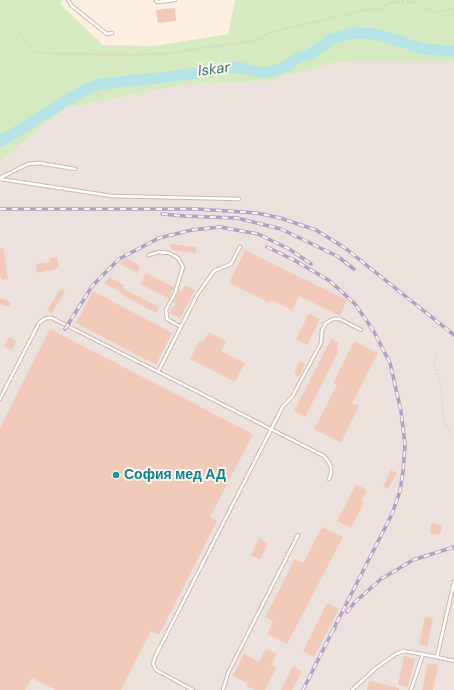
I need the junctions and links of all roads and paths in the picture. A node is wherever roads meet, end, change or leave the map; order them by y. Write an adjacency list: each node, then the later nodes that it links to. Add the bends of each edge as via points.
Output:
1 (68, 0): 6 (lane, via 107,34)
2 (156, 0): 3 (lane)
3 (174, 0)
4 (454, 9): 5 (path, via 435,12 416,3 391,3 376,10 365,10 269,33 241,43 172,53 133,55 37,53)
5 (0, 13)
6 (112, 33)
7 (75, 169): 8 (lane, via 39,162 28,164)
8 (0, 179): 9 (lane, via 112,196)
9 (239, 199)
10 (240, 247): 12 (lane, via 231,264 214,271 197,295)
11 (149, 255): 12 (lane, via 169,253 178,258 183,267 166,310 167,319)
12 (181, 327): 15 (lane)
13 (361, 330): 17 (lane, via 340,319 326,323 322,330 321,342)
14 (437, 355): 18 (path, via 434,366 441,386 443,417)
15 (158, 372): 16 (lane, via 57,320 47,318 36,327); 17 (lane)
16 (0, 399)
17 (272, 429): 19 (lane, via 324,456 331,467); 25 (lane, via 154,660 156,670)
18 (454, 437)
19 (329, 479)
20 (298, 535): 26 (lane, via 228,673)
21 (454, 582): 23 (lane)
22 (423, 654): 23 (lane); 27 (lane, via 396,654); 28 (lane)
23 (437, 657): 24 (lane)
24 (454, 661)
25 (193, 690)
26 (223, 690)
27 (352, 690)
28 (412, 690)

